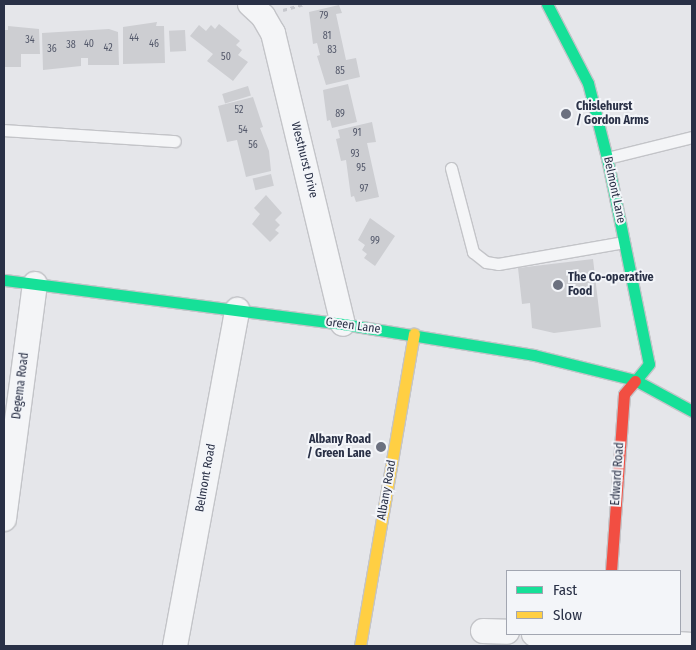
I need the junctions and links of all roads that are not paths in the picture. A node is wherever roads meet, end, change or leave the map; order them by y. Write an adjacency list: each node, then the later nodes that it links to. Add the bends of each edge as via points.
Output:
1 (250, 4): 12 (street, Westhurst Drive, via 263,16 273,34)
2 (547, 4): 6 (street, Belmont Lane, via 588,83)
3 (4, 130): 5 (lane)
4 (692, 137): 6 (lane)
5 (175, 141)
6 (607, 158): 8 (street, Belmont Lane)
7 (451, 168): 8 (lane, via 473,252 486,262 498,264)
8 (624, 242): 14 (street, Belmont Lane, via 649,364)
9 (4, 280): 10 (street, Green Lane)
10 (35, 284): 11 (street, Green Lane); 16 (street, Degema Road)
11 (237, 310): 12 (street, Green Lane); 23 (street, Belmont Road)
12 (343, 324): 13 (street, Green Lane)
13 (414, 334): 14 (street, Green Lane, via 534,355); 24 (street, Albany Road)
14 (635, 380): 15 (street, Green Lane); 17 (street, Edward Road, via 624,394)
15 (692, 411)
16 (4, 519)
17 (611, 570)
18 (483, 631): 19 (street)
19 (506, 632)
20 (570, 635): 21 (street)
21 (607, 636): 22 (street)
22 (692, 645)
23 (176, 646)
24 (360, 646)

